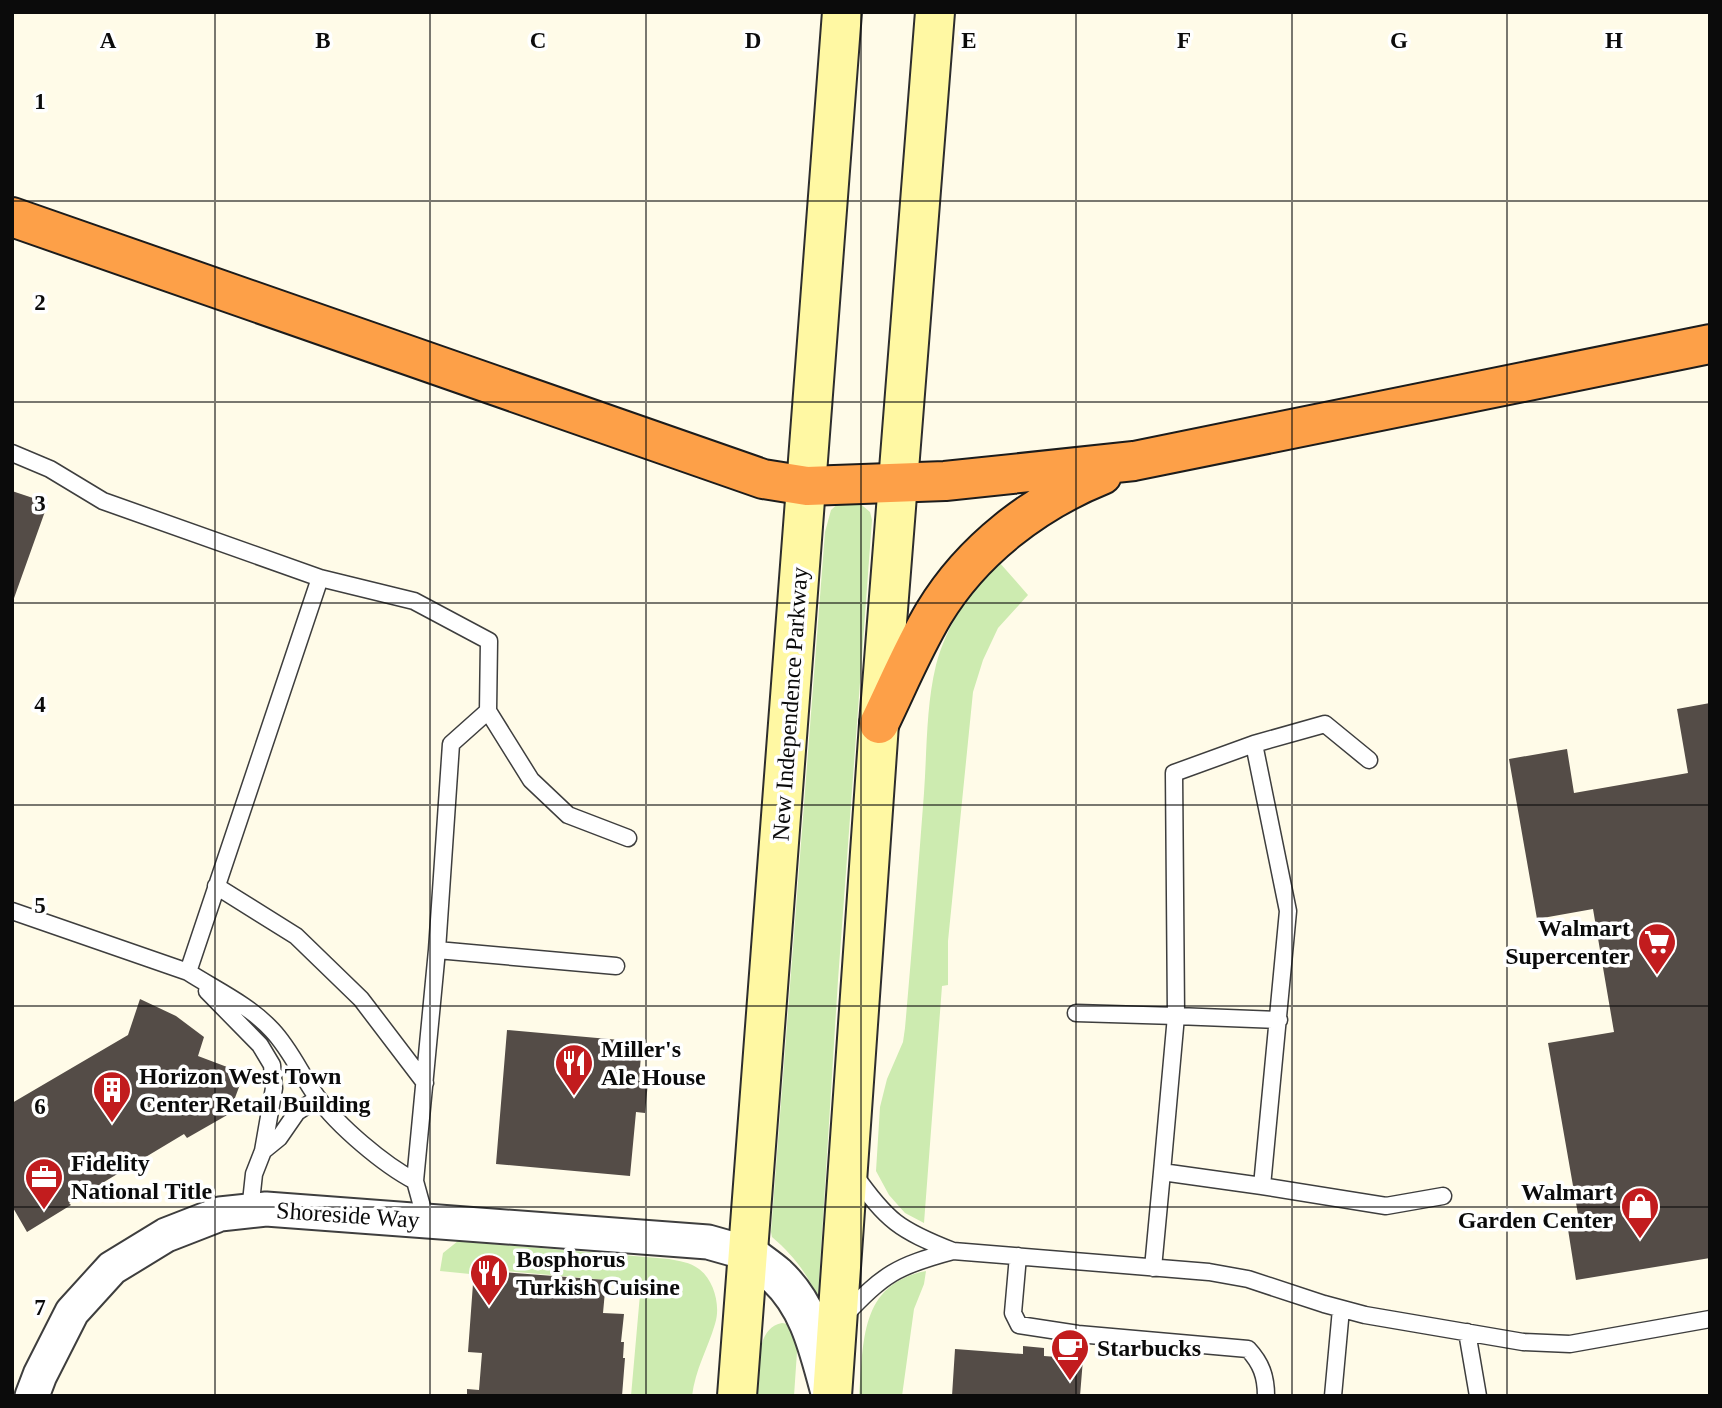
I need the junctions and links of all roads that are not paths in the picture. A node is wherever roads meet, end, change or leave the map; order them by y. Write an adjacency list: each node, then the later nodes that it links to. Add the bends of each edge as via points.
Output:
1 (842, 12): 8 (main road, New Independence Parkway)
2 (935, 12): 7 (main road)
3 (12, 217): 8 (highway, via 764,479)
4 (1710, 344): 6 (highway)
5 (12, 453): 9 (lane, via 50,469 103,501)
6 (1134, 461): 7 (highway); 11 (highway, via 1074,486 1024,516 973,562 934,612)
7 (898, 483): 8 (highway); 11 (main road)
8 (807, 486): 34 (main road, New Independence Parkway)
9 (320, 578): 10 (lane, via 414,601 489,641); 15 (lane)
10 (488, 711): 14 (lane, via 531,780 568,815); 17 (lane, via 451,744)
11 (879, 723): 26 (main road)
12 (1254, 744): 13 (lane, via 1325,724); 21 (lane, via 1174,773); 22 (lane, via 1288,911)
13 (1369, 760)
14 (628, 838)
15 (216, 886): 19 (lane); 23 (lane, via 296,936 361,999)
16 (12, 911): 19 (lane)
17 (437, 950): 18 (lane); 23 (lane)
18 (616, 967)
19 (188, 972): 24 (lane, via 255,1013 295,1059); 25 (lane, via 260,1045 272,1065 274,1088)
20 (1076, 1013): 21 (lane)
21 (1176, 1016): 22 (lane); 27 (lane)
22 (1279, 1020): 29 (lane)
23 (425, 1083): 28 (lane)
24 (318, 1098): 25 (lane, via 297,1112 279,1138); 28 (lane, via 364,1144)
25 (263, 1151): 31 (lane, via 254,1174)
26 (848, 1166): 33 (lane, via 878,1208 896,1224); 39 (main road)
27 (1162, 1172): 29 (lane); 36 (lane)
28 (415, 1181): 32 (lane)
29 (1262, 1186): 30 (lane, via 1386,1206)
30 (1443, 1196)
31 (250, 1211): 32 (street, Shoreside Way); 41 (street, Shoreside Way, via 220,1214 166,1234 112,1268 72,1311)
32 (426, 1221): 34 (street, Shoreside Way, via 708,1242)
33 (953, 1251): 35 (lane); 39 (lane, via 894,1271)
34 (747, 1253): 42 (main road, New Independence Parkway); 43 (street, via 778,1277 800,1304 814,1331)
35 (1018, 1256): 36 (lane); 44 (lane, via 1013,1313 1019,1325 1248,1349 1260,1363)
36 (1153, 1268): 37 (lane, via 1248,1279)
37 (1341, 1309): 40 (lane); 45 (lane)
38 (1710, 1319): 40 (lane, via 1570,1343 1524,1342)
39 (837, 1323): 43 (main road)
40 (1466, 1332): 46 (lane)
41 (32, 1396)
42 (737, 1396)
43 (832, 1396)
44 (1266, 1396)
45 (1333, 1396)
46 (1478, 1396)

